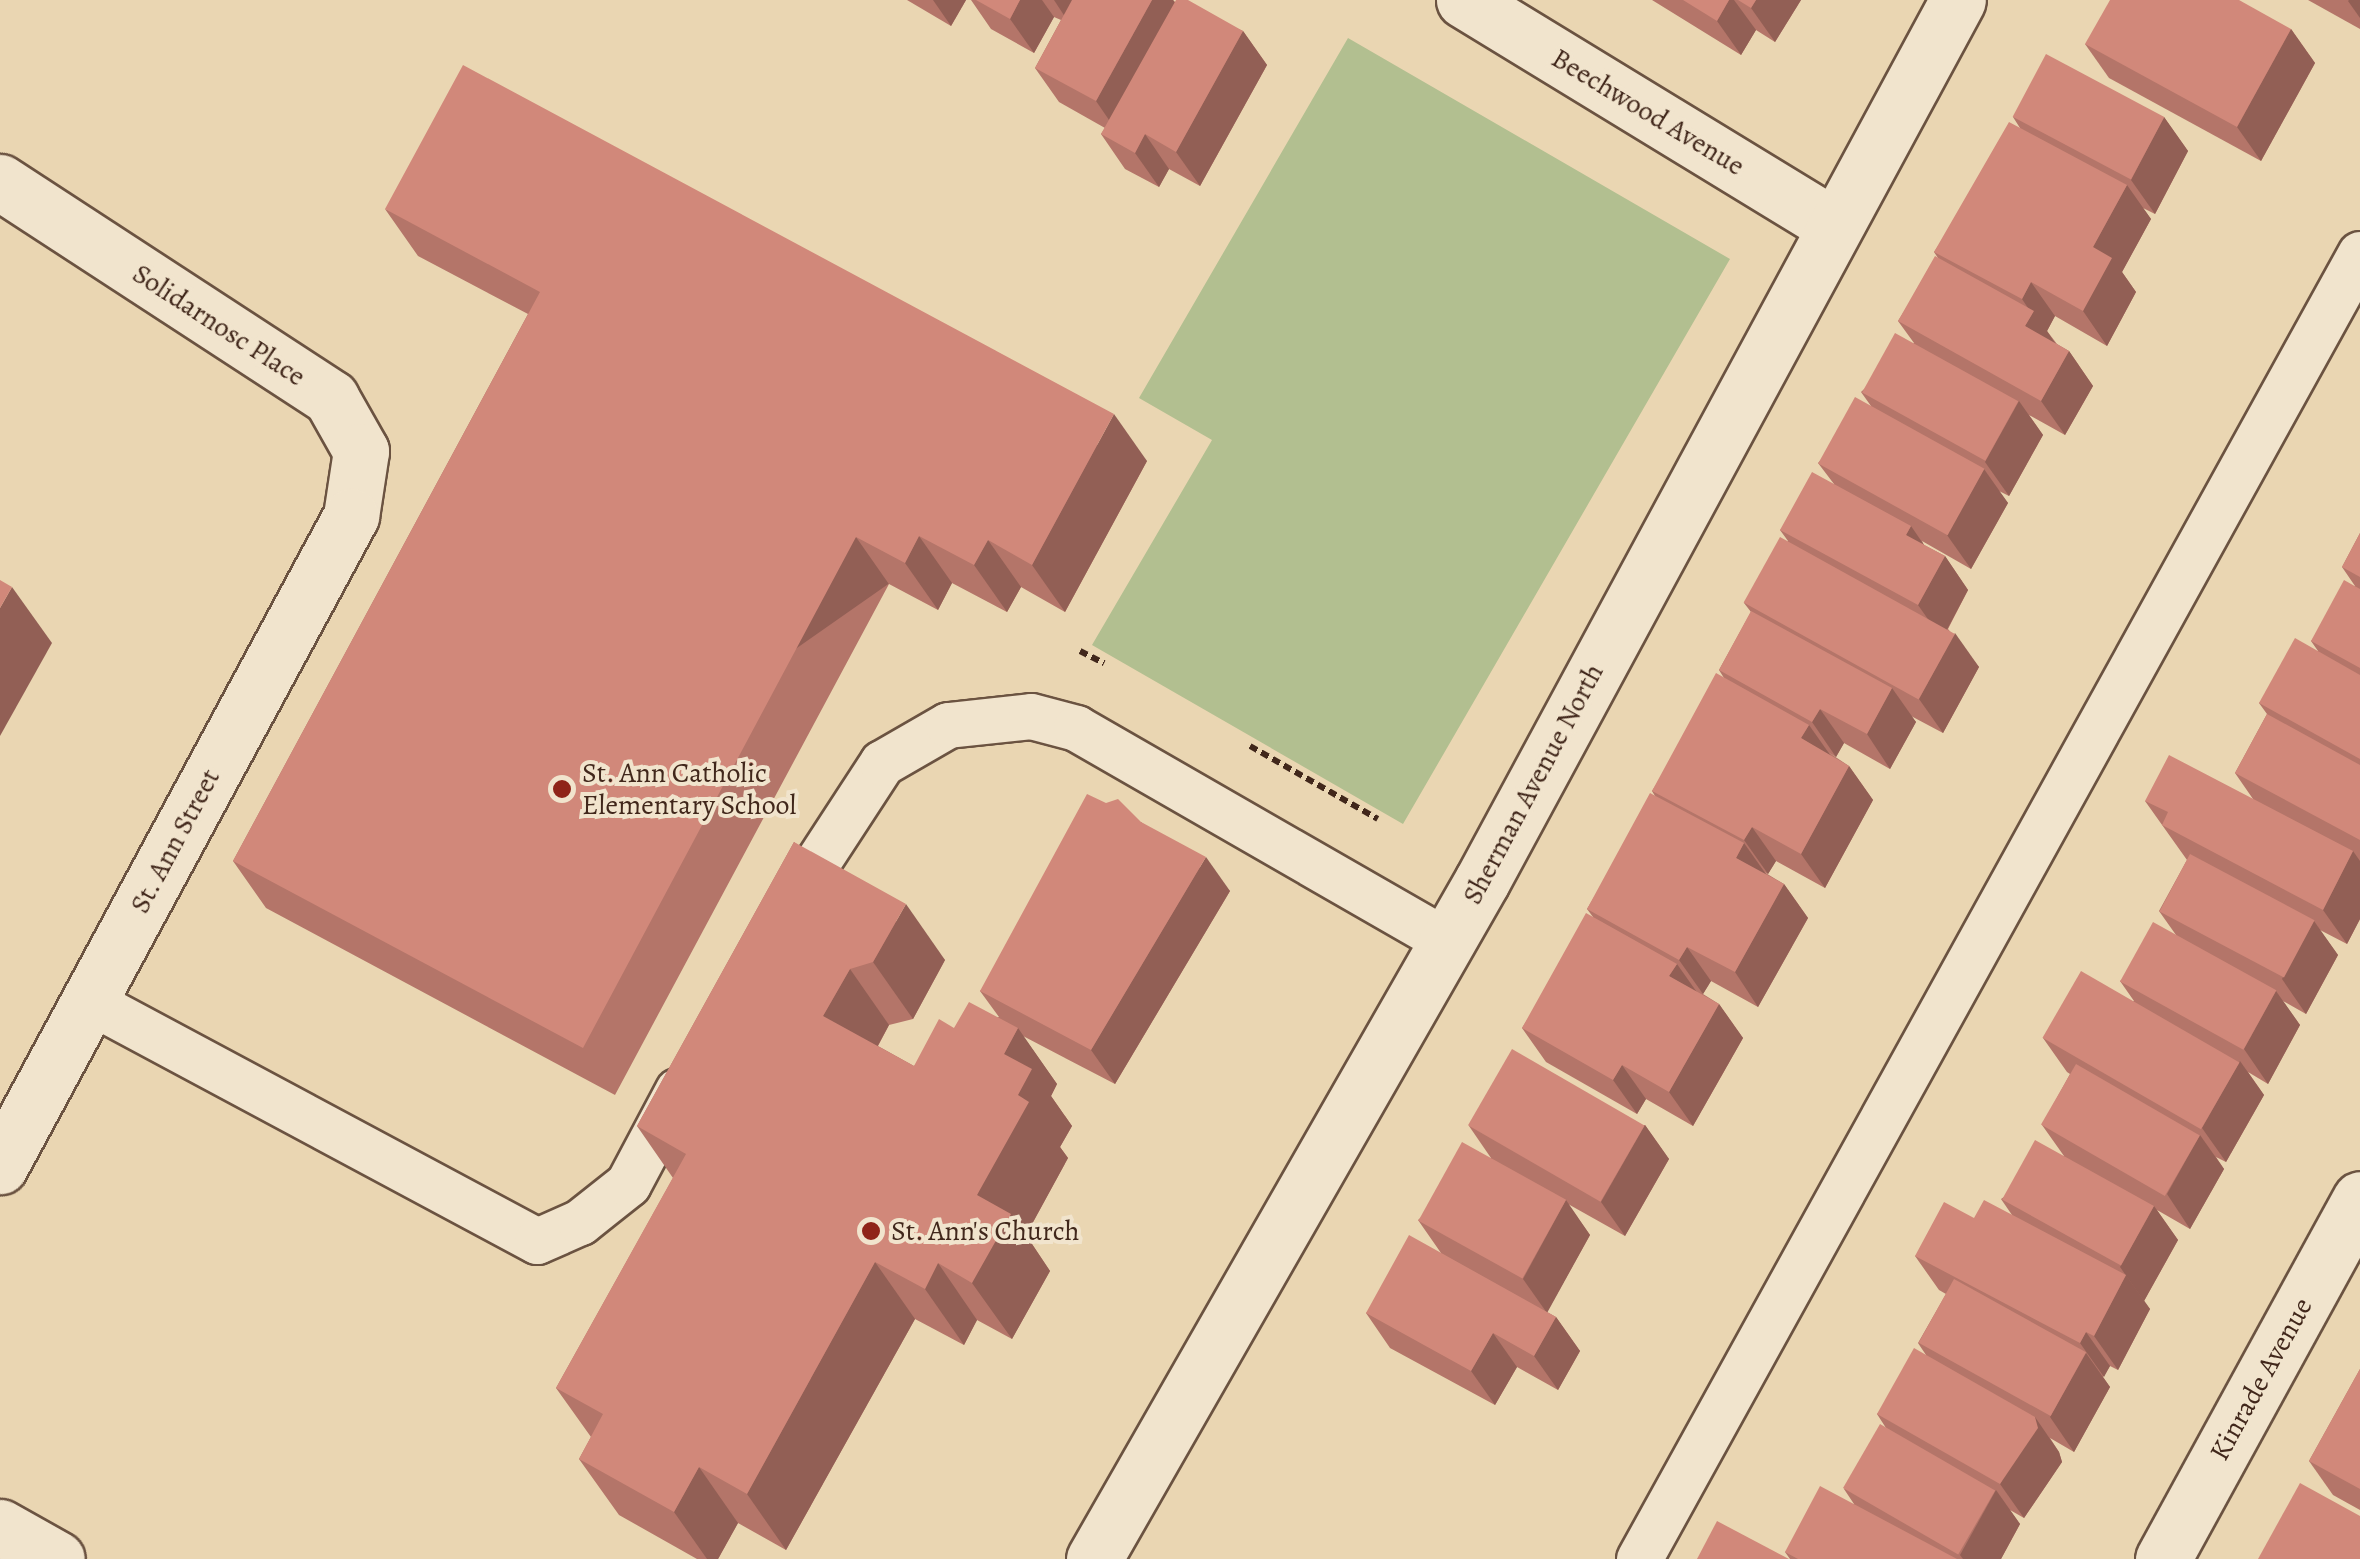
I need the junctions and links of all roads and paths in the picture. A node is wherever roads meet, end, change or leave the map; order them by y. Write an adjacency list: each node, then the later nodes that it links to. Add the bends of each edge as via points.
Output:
1 (1464, 0): 4 (street, Beechwood Avenue)
2 (1958, 0): 4 (street, Sherman Avenue North)
3 (0, 182): 6 (street, Solidarnosc Place, via 331,398 361,451)
4 (1833, 224): 7 (street, Sherman Avenue North)
5 (2360, 254): 16 (lane)
6 (351, 516): 9 (street, St. Ann Street)
7 (1448, 940): 8 (lane, via 1076,728 1031,716 948,725 882,763); 15 (street, Sherman Avenue North)
8 (762, 943)
9 (89, 1001): 10 (lane, via 536,1241 580,1222 628,1184); 11 (street, St. Ann Street)
10 (702, 1043)
11 (0, 1166)
12 (2360, 1199): 17 (street, Kinrade Avenue)
13 (0, 1527): 14 (street)
14 (57, 1559)
15 (1094, 1559)
16 (1639, 1559)
17 (2162, 1559)

